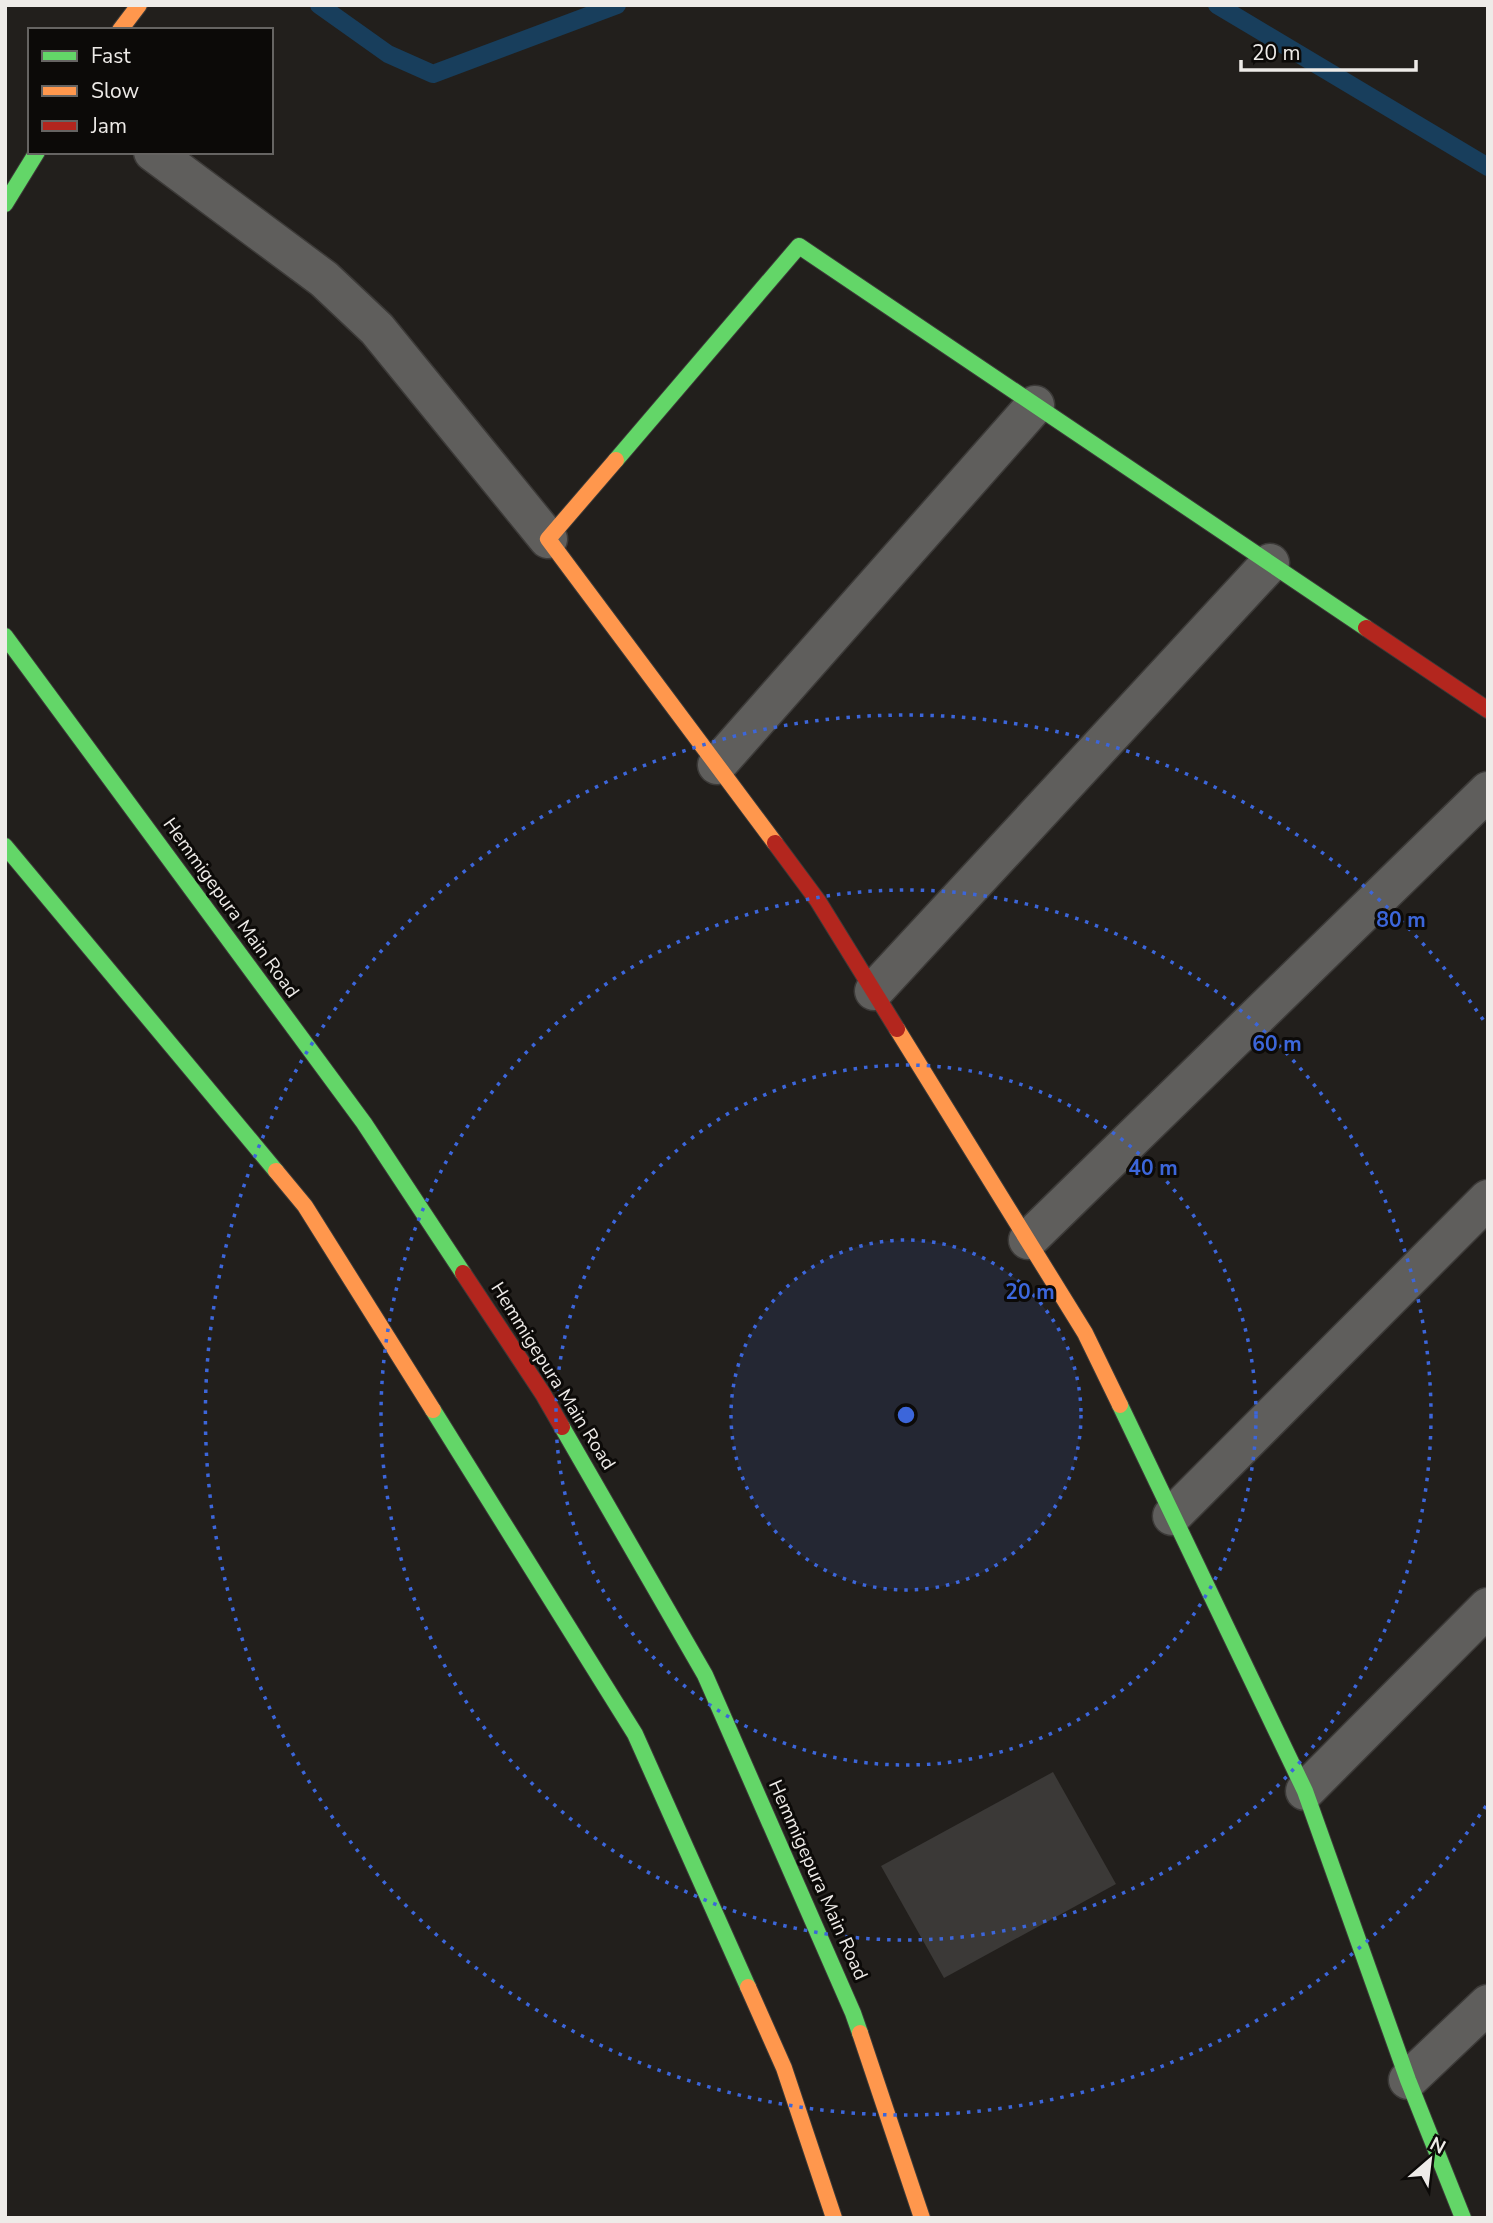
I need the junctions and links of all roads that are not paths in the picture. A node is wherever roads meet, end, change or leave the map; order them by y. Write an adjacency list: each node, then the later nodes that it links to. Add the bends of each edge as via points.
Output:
1 (139, 5): 2 (main road)
2 (122, 28)
3 (36, 154): 5 (main road)
4 (156, 154): 7 (street, via 324,279 377,329)
5 (5, 204)
6 (1035, 405): 7 (main road, via 799,246); 8 (main road); 11 (street)
7 (548, 539): 11 (main road)
8 (1270, 562): 10 (main road); 14 (street)
9 (5, 636): 23 (main road, Hemmigepura Main Road, via 364,1124 544,1394 705,1675 853,2013)
10 (1488, 710)
11 (717, 765): 14 (main road, via 818,901)
12 (1488, 791): 16 (street)
13 (5, 846): 22 (main road, via 305,1206 635,1734 784,2068)
14 (874, 991): 16 (main road)
15 (1488, 1199): 17 (street)
16 (1028, 1240): 17 (main road, via 1085,1333)
17 (1172, 1516): 19 (main road)
18 (1488, 1607): 19 (street)
19 (1305, 1791): 21 (main road)
20 (1488, 2004): 21 (street)
21 (1408, 2080): 24 (main road)
22 (834, 2218)
23 (922, 2218)
24 (1463, 2218)

